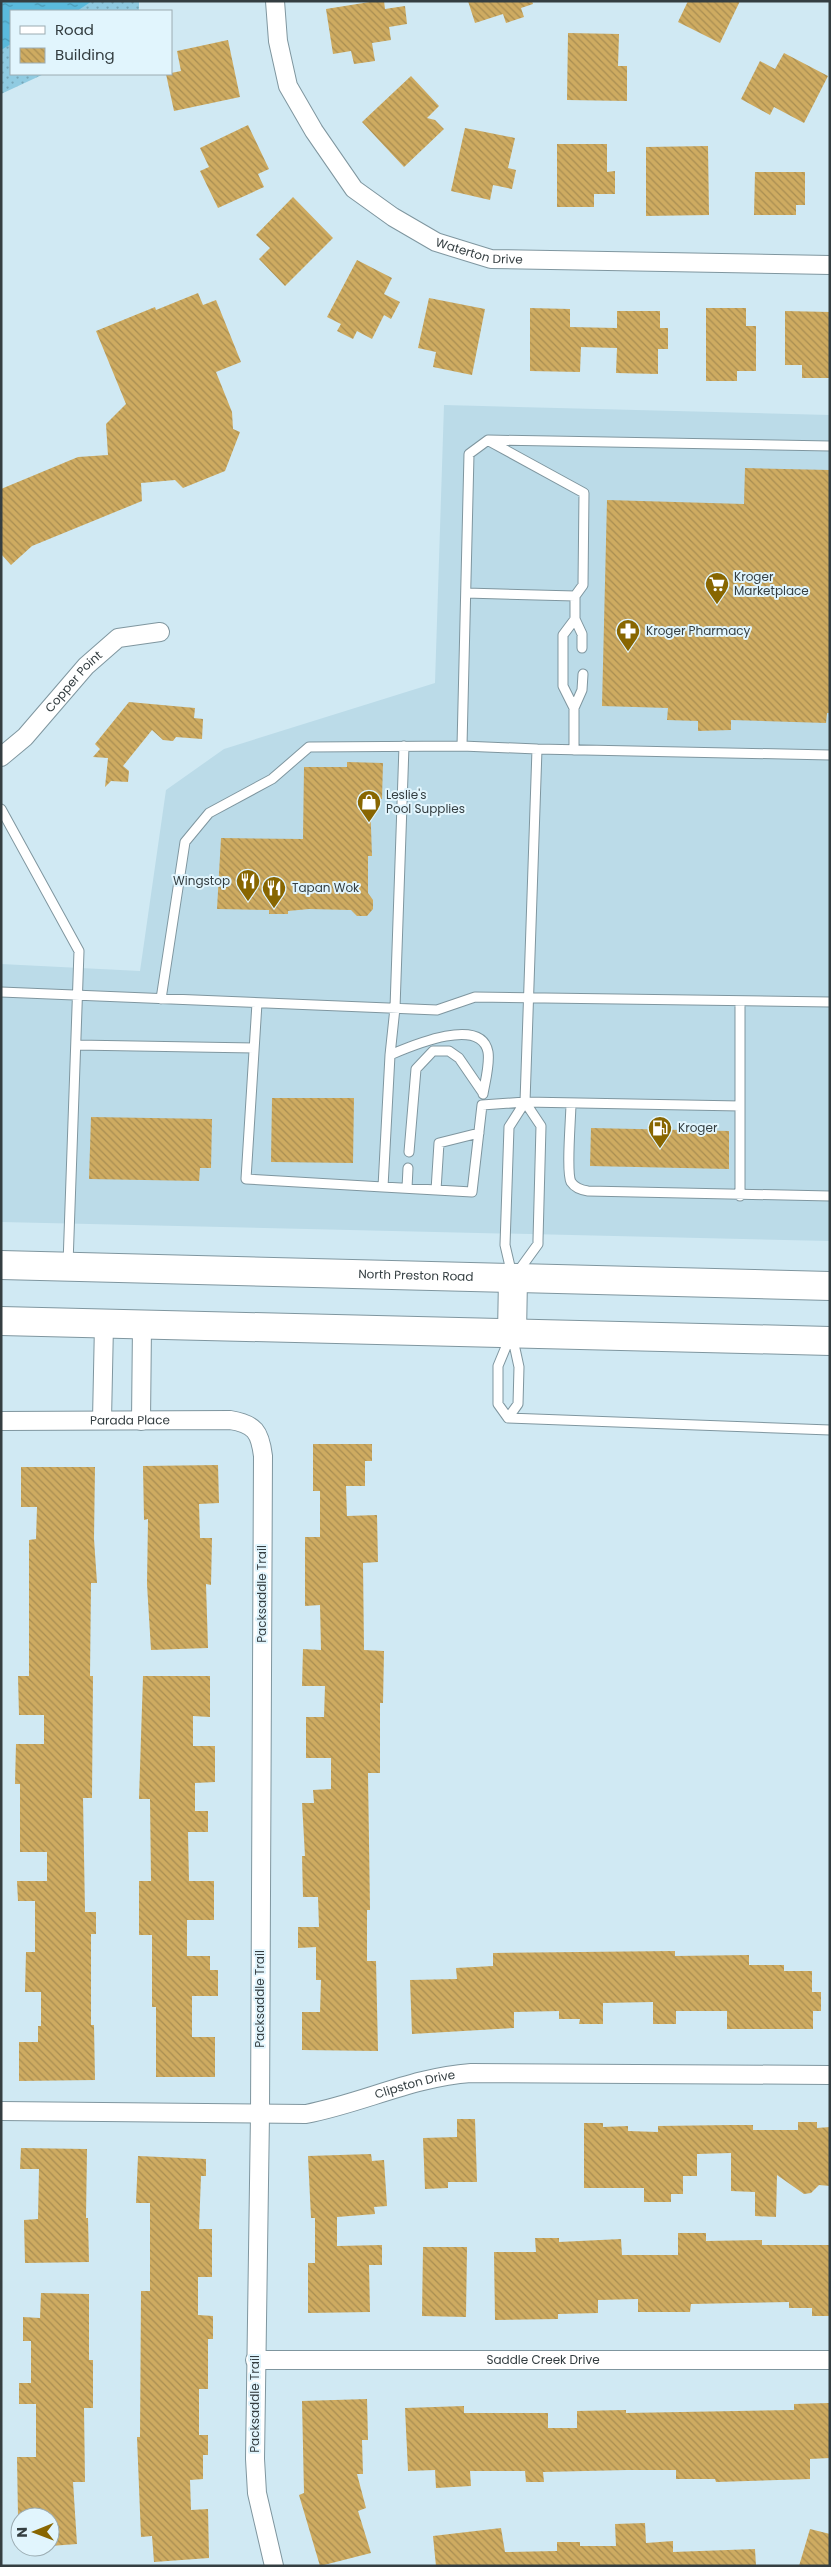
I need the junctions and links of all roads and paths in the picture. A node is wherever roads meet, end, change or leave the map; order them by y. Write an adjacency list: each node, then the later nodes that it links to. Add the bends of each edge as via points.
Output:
1 (275, 1): 2 (street, Waterton Drive, via 278,40 288,86 314,131 354,189 436,242 490,259)
2 (830, 265)
3 (488, 440): 4 (lane); 5 (lane, via 469,454); 6 (lane, via 584,493 582,585)
4 (830, 446)
5 (466, 593): 6 (lane); 13 (lane)
6 (575, 596): 7 (lane)
7 (575, 619): 9 (lane, via 582,634); 11 (lane, via 563,634 563,686)
8 (160, 632): 17 (street, Copper Point, via 118,638 86,666 25,737)
9 (582, 648)
10 (582, 674): 11 (lane, via 582,690)
11 (574, 708): 15 (lane)
12 (404, 746): 13 (lane); 22 (lane, via 309,747 272,779 210,813 185,842); 26 (lane)
13 (462, 746): 14 (lane)
14 (537, 749): 15 (lane); 21 (lane)
15 (574, 750): 16 (lane)
16 (830, 755)
17 (1, 757)
18 (1, 809): 20 (lane, via 79,951)
19 (1, 992): 20 (lane)
20 (78, 996): 22 (lane); 27 (lane)
21 (530, 996): 23 (lane); 26 (lane, via 475,997 438,1010); 31 (lane)
22 (161, 999): 25 (lane)
23 (740, 1001): 24 (lane); 34 (lane)
24 (830, 1002)
25 (256, 1003): 26 (lane); 28 (lane)
26 (395, 1008): 29 (lane)
27 (76, 1045): 28 (lane); 44 (lane)
28 (254, 1048): 38 (lane, via 246,1179)
29 (390, 1055): 30 (lane, via 427,1040 450,1035 473,1036 484,1042 488,1052); 38 (lane)
30 (483, 1093): 33 (lane); 36 (lane, via 460,1058 449,1051 433,1050 416,1069)
31 (525, 1102): 32 (lane); 33 (lane); 45 (lane, via 509,1127 505,1245); 45 (lane, via 541,1126 538,1244)
32 (571, 1103): 34 (lane); 41 (lane, via 569,1170 571,1181 579,1189)
33 (482, 1105): 35 (lane)
34 (740, 1106): 41 (lane)
35 (479, 1133): 40 (lane, via 439,1143); 40 (lane, via 472,1192)
36 (409, 1152)
37 (408, 1168): 39 (lane)
38 (383, 1187): 39 (lane)
39 (407, 1188): 40 (lane)
40 (436, 1190)
41 (740, 1196): 42 (lane)
42 (830, 1196)
43 (1, 1265): 44 (main road, North Preston Road)
44 (67, 1266): 45 (main road, North Preston Road)
45 (513, 1278): 46 (main road, North Preston Road); 50 (main road)
46 (830, 1286)
47 (1, 1321): 48 (main road)
48 (104, 1324): 49 (main road); 53 (street)
49 (142, 1325): 50 (main road); 55 (street)
50 (512, 1334): 51 (main road); 52 (lane, via 519,1367 518,1404); 52 (lane, via 498,1366 498,1404)
51 (830, 1341)
52 (508, 1418): 56 (lane)
53 (102, 1420): 54 (street, Parada Place); 55 (street, Parada Place)
54 (1, 1421)
55 (141, 1421): 57 (street, Parada Place, via 230,1420 246,1422)
56 (830, 1430)
57 (256, 1431): 60 (street, Packsaddle Trail, via 263,1456)
58 (830, 2075): 60 (street, Clipston Drive, via 440,2075 334,2108 306,2114)
59 (1, 2111): 60 (street, Clipston Drive)
60 (260, 2114): 61 (street, Packsaddle Trail)
61 (255, 2360): 62 (street, Saddle Creek Drive); 63 (street, Packsaddle Trail, via 257,2493)
62 (830, 2360)
63 (274, 2566)

